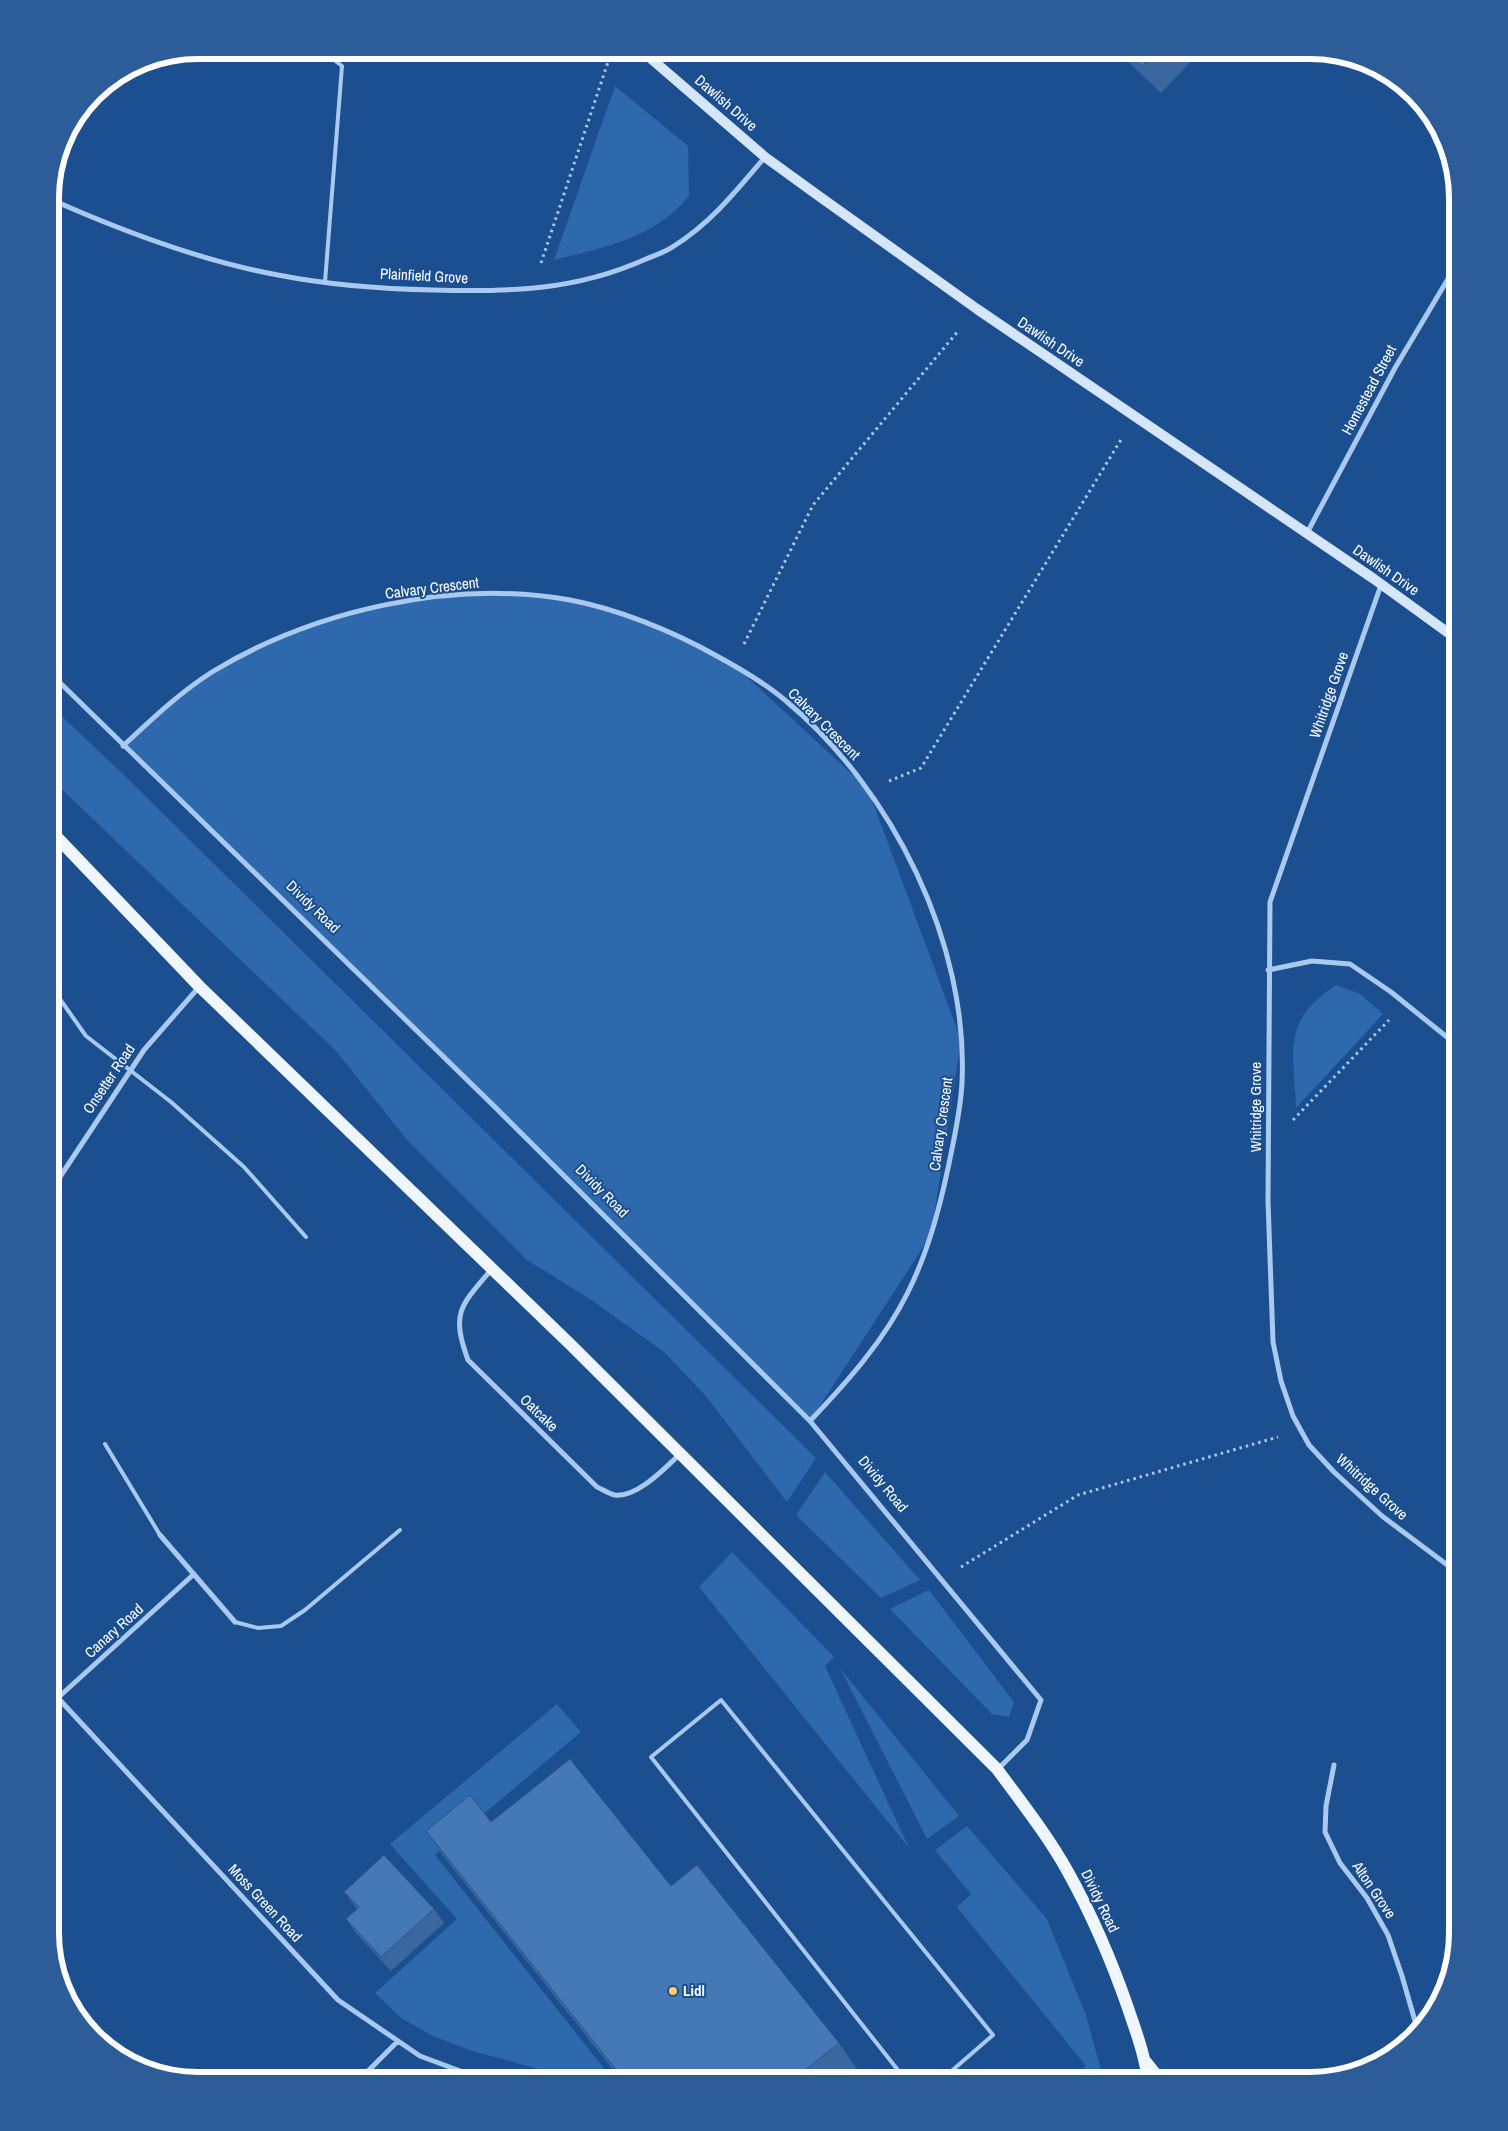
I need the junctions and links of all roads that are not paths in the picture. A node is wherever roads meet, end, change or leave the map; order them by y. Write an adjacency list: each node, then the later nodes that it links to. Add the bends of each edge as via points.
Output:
1 (333, 59): 6 (lane, via 342,66)
2 (651, 59): 3 (street, Dawlish Drive)
3 (765, 157): 6 (street, Plainfield Grove, via 715,215 673,247 631,266 582,281 532,290 477,291 398,289); 7 (street, Dawlish Drive, via 977,309)
4 (59, 203): 6 (street, Plainfield Grove, via 102,222 190,252 278,275)
5 (1449, 277): 7 (street, Homestead Street, via 1395,368)
6 (325, 282)
7 (1308, 533): 8 (street, Dawlish Drive)
8 (1381, 584): 9 (street, Dawlish Drive); 13 (street, Whitridge Grove, via 1270,902)
9 (1449, 633)
10 (59, 682): 11 (street, Dividy Road)
11 (123, 746): 21 (street, Dividy Road, via 500,1112); 21 (street, Calvary Crescent, via 167,705 212,673 253,651 326,620 391,604 458,594 517,594 572,601 643,622 688,640 734,665 786,700 830,744 868,789 919,877 936,921 956,1003 961,1040 962,1084 946,1179 931,1235 908,1293 882,1335 852,1378)
12 (59, 839): 14 (main road, Dividy Road)
13 (1268, 970): 16 (street, via 1312,961 1350,964); 26 (street, Whitridge Grove, via 1273,1342 1281,1381 1292,1416 1309,1445 1382,1516)
14 (199, 986): 17 (street, Onsetter Road); 20 (main road, Dividy Road)
15 (59, 997): 17 (lane, via 86,1036)
16 (1449, 1039)
17 (130, 1070): 18 (street, Onsetter Road); 19 (lane, via 244,1167)
18 (59, 1178)
19 (306, 1237)
20 (492, 1269): 23 (main road, Dividy Road); 23 (street, Oatcake, via 470,1295 458,1317 460,1339 468,1360 597,1487 616,1495 634,1491 655,1478)
21 (810, 1422): 32 (street, Dividy Road, via 1041,1700 1026,1740)
22 (105, 1444): 25 (lane)
23 (680, 1454): 32 (main road, Dividy Road)
24 (400, 1530): 28 (lane, via 281,1626 258,1628)
25 (160, 1535): 27 (street)
26 (1449, 1566)
27 (194, 1574): 28 (street); 29 (street, Canary Road)
28 (235, 1622)
29 (59, 1697)
30 (59, 1699): 34 (street, Moss Green Road, via 338,2000)
31 (1334, 1765): 33 (street, Alton Grove, via 1325,1832 1340,1863 1367,1898 1388,1935)
32 (997, 1769): 35 (main road, Dividy Road, via 1068,1872 1119,1982)
33 (1416, 2024)
34 (398, 2041): 36 (street); 37 (street, Moss Green Road, via 420,2056)
35 (1146, 2062): 40 (main road, Dividy Road); 41 (main road, Dividy Road)
36 (367, 2072)
37 (463, 2072)
38 (899, 2072): 39 (lane, via 651,1757 721,1700 993,2035)
39 (950, 2072)
40 (1147, 2072)
41 (1154, 2072)

